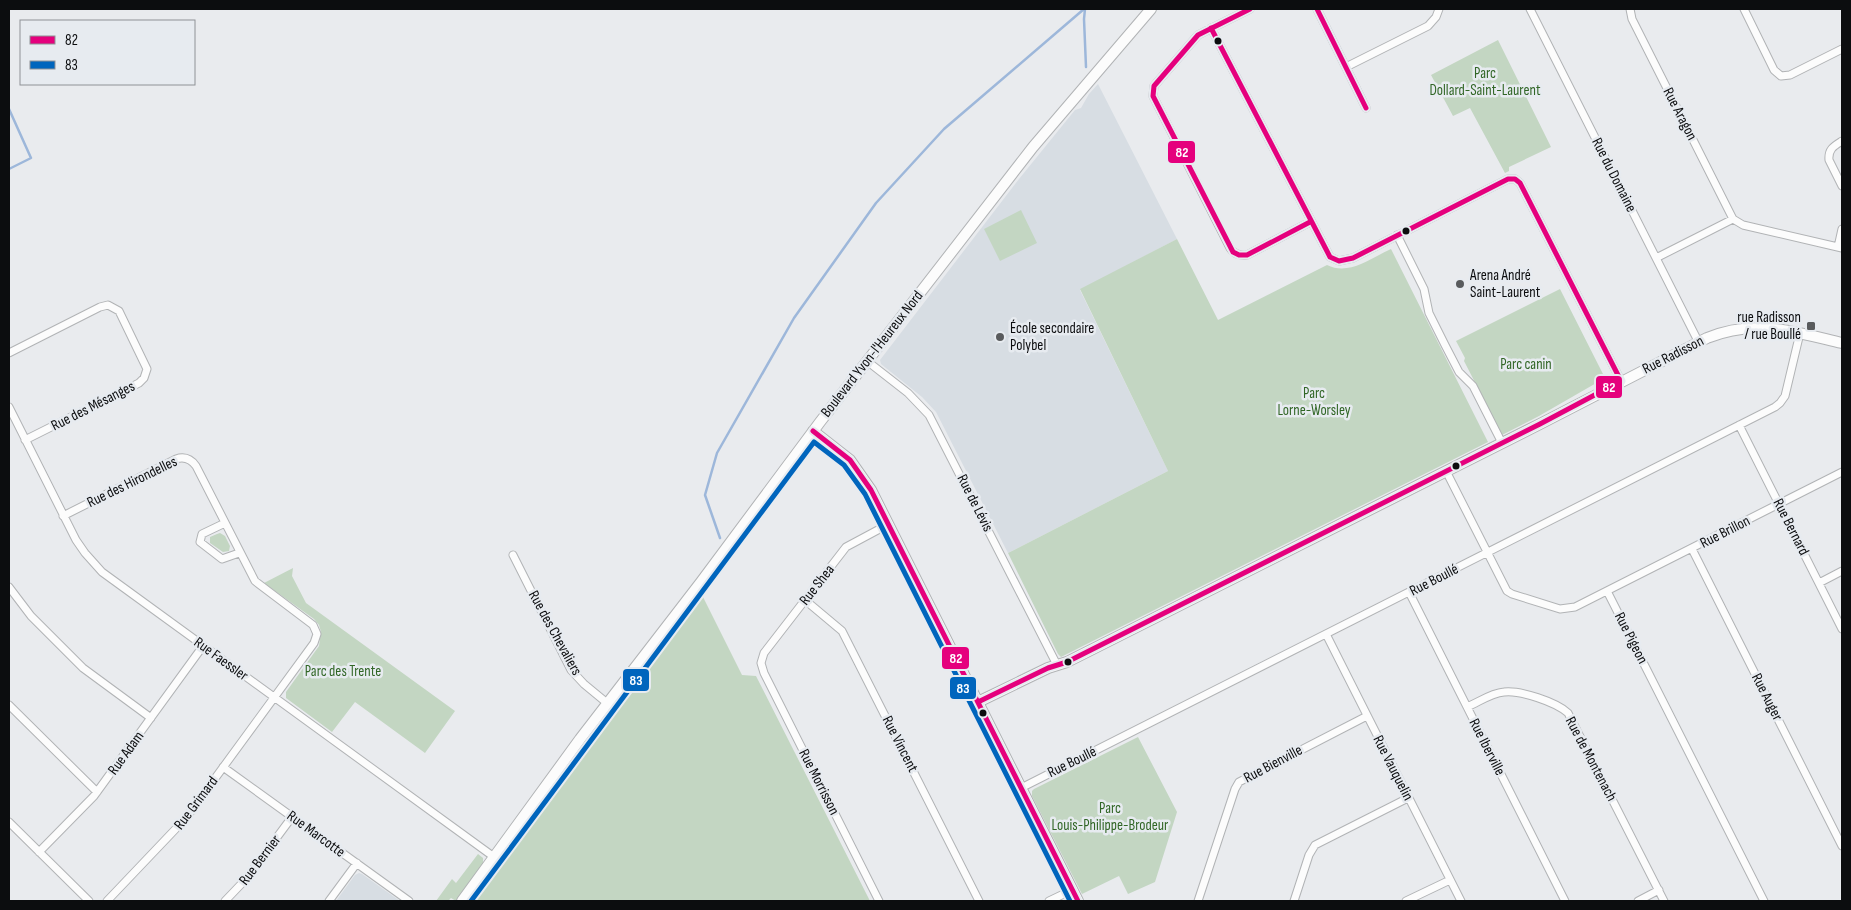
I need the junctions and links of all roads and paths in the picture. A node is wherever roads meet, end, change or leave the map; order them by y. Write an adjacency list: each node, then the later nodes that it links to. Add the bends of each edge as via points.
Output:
1 (1151, 9): 24 (street, Boulevard Yvon-l'Heureux Nord, via 1033,147)
2 (1250, 9): 8 (street)
3 (1317, 9): 10 (street)
4 (1439, 9): 10 (street, via 1428,26)
5 (1530, 9): 19 (street, Rue du Domaine)
6 (1630, 9): 14 (street, Rue Aragon, via 1632,19)
7 (1744, 9): 9 (street, via 1774,70 1781,76 1790,75)
8 (1212, 28): 15 (street); 15 (street, via 1198,35 1156,84 1153,94 1230,248 1237,255 1247,255)
9 (1842, 48)
10 (1346, 67): 11 (street)
11 (1366, 108)
12 (1842, 141): 13 (street, via 1832,147 1829,155)
13 (1842, 186)
14 (1733, 219): 18 (street, via 1743,225); 19 (street)
15 (1310, 222): 17 (street, via 1334,260 1353,258)
16 (1842, 229): 18 (street)
17 (1397, 235): 25 (street, via 1508,179 1516,179); 30 (street, via 1424,289 1429,313 1445,345 1459,372 1473,386)
18 (1840, 248)
19 (1656, 258): 21 (street, Rue du Domaine)
20 (1800, 333): 21 (street, Rue Radisson, via 1749,327 1728,330); 22 (street, Rue Radisson); 27 (street, Rue Boullé, via 1782,401)
21 (1698, 341): 25 (street, Rue Radisson)
22 (1842, 343)
23 (9, 353): 29 (street, Rue des Mésanges, via 108,305 119,311 146,366 146,376 139,383)
24 (867, 361): 28 (street, Boulevard Yvon-l'Heureux Nord); 51 (street, Rue de Lévis, via 908,393 929,415)
25 (1621, 381): 30 (street, Rue Radisson)
26 (9, 407): 29 (street, Rue Faessler)
27 (1739, 425): 33 (street, Rue Bernard); 38 (street, Rue Boullé)
28 (813, 431): 36 (street, via 859,471); 54 (street, Boulevard Yvon-l'Heureux Nord)
29 (25, 440): 34 (street, Rue Faessler)
30 (1502, 443): 31 (street, Rue Radisson)
31 (1446, 471): 38 (street); 51 (street, Rue Radisson)
32 (1842, 472): 33 (street, Rue Brillon)
33 (1779, 504): 37 (street, Rue Brillon); 42 (street, Rue Bernard)
34 (63, 516): 35 (street, Rue des Hirondelles, via 176,459 184,458 195,464); 49 (street, Rue Faessler, via 80,546 102,572)
35 (225, 523): 39 (street, Rue des Hirondelles); 39 (street, via 202,534 200,542 222,559)
36 (889, 524): 46 (street, Rue Shea, via 848,546); 53 (street)
37 (1692, 549): 44 (street, Rue Brillon); 65 (street, Rue Auger)
38 (1487, 552): 44 (street, via 1505,588 1516,596 1564,610); 45 (street, Rue Boullé)
39 (239, 553): 52 (street, Rue des Hirondelles, via 257,584 309,622 316,632 316,641)
40 (513, 555): 54 (street, Rue des Chevaliers, via 571,670)
41 (1842, 571): 42 (street)
42 (1819, 582): 47 (street, Rue Bernard)
43 (9, 587): 58 (street, via 31,616 83,668)
44 (1607, 591): 89 (street, Rue Pigeon)
45 (1409, 592): 48 (street, Rue Boullé); 56 (street, Rue Iberville)
46 (805, 600): 50 (street, Rue Shea, via 764,653); 79 (street, Rue Vincent, via 842,631)
47 (1842, 629)
48 (1326, 634): 57 (street, Rue Vauquelin); 60 (street, Rue Boullé)
49 (203, 646): 52 (street, Rue Faessler); 58 (street, Rue Adam)
50 (761, 663): 78 (street, Rue Morrisson)
51 (1057, 665): 53 (street, Rue Radisson)
52 (274, 697): 59 (street, Rue Grimard); 67 (street, Rue Faessler)
53 (978, 702): 60 (street)
54 (607, 703): 67 (street, Boulevard Yvon-l'Heureux Nord)
55 (9, 706): 61 (street)
56 (1467, 707): 71 (street, Rue de Montenach, via 1509,691 1550,702 1564,710 1574,723); 86 (street, Rue Iberville)
57 (1367, 716): 62 (street, Rue Vauquelin); 82 (street, Rue Bienville, via 1239,782)
58 (151, 718): 61 (street, Rue Adam)
59 (223, 767): 63 (street, Rue Marcotte); 73 (street, Rue Grimard, via 178,828)
60 (1021, 788): 70 (street)
61 (98, 792): 66 (street, Rue Adam)
62 (1408, 798): 69 (street, Rue Vauquelin); 83 (street, via 1315,846 1309,854)
63 (292, 817): 68 (street, Rue Marcotte); 74 (street, Rue Bernier, via 246,879)
64 (9, 822): 66 (street)
65 (1842, 846)
66 (39, 852): 72 (street)
67 (494, 857): 77 (street, Boulevard Yvon-l'Heureux Nord)
68 (357, 863): 75 (street); 76 (street, Rue Marcotte)
69 (1450, 880): 84 (street); 85 (street, Rue Vauquelin)
70 (1072, 890): 80 (street); 81 (street)
71 (1659, 890): 87 (street); 88 (street, Rue de Montenach)
72 (90, 901)
73 (107, 901)
74 (225, 901)
75 (329, 901)
76 (409, 901)
77 (462, 901)
78 (879, 901)
79 (978, 901)
80 (1049, 901)
81 (1078, 901)
82 (1198, 901)
83 (1294, 901)
84 (1406, 901)
85 (1461, 901)
86 (1565, 901)
87 (1638, 901)
88 (1664, 901)
89 (1764, 901)

